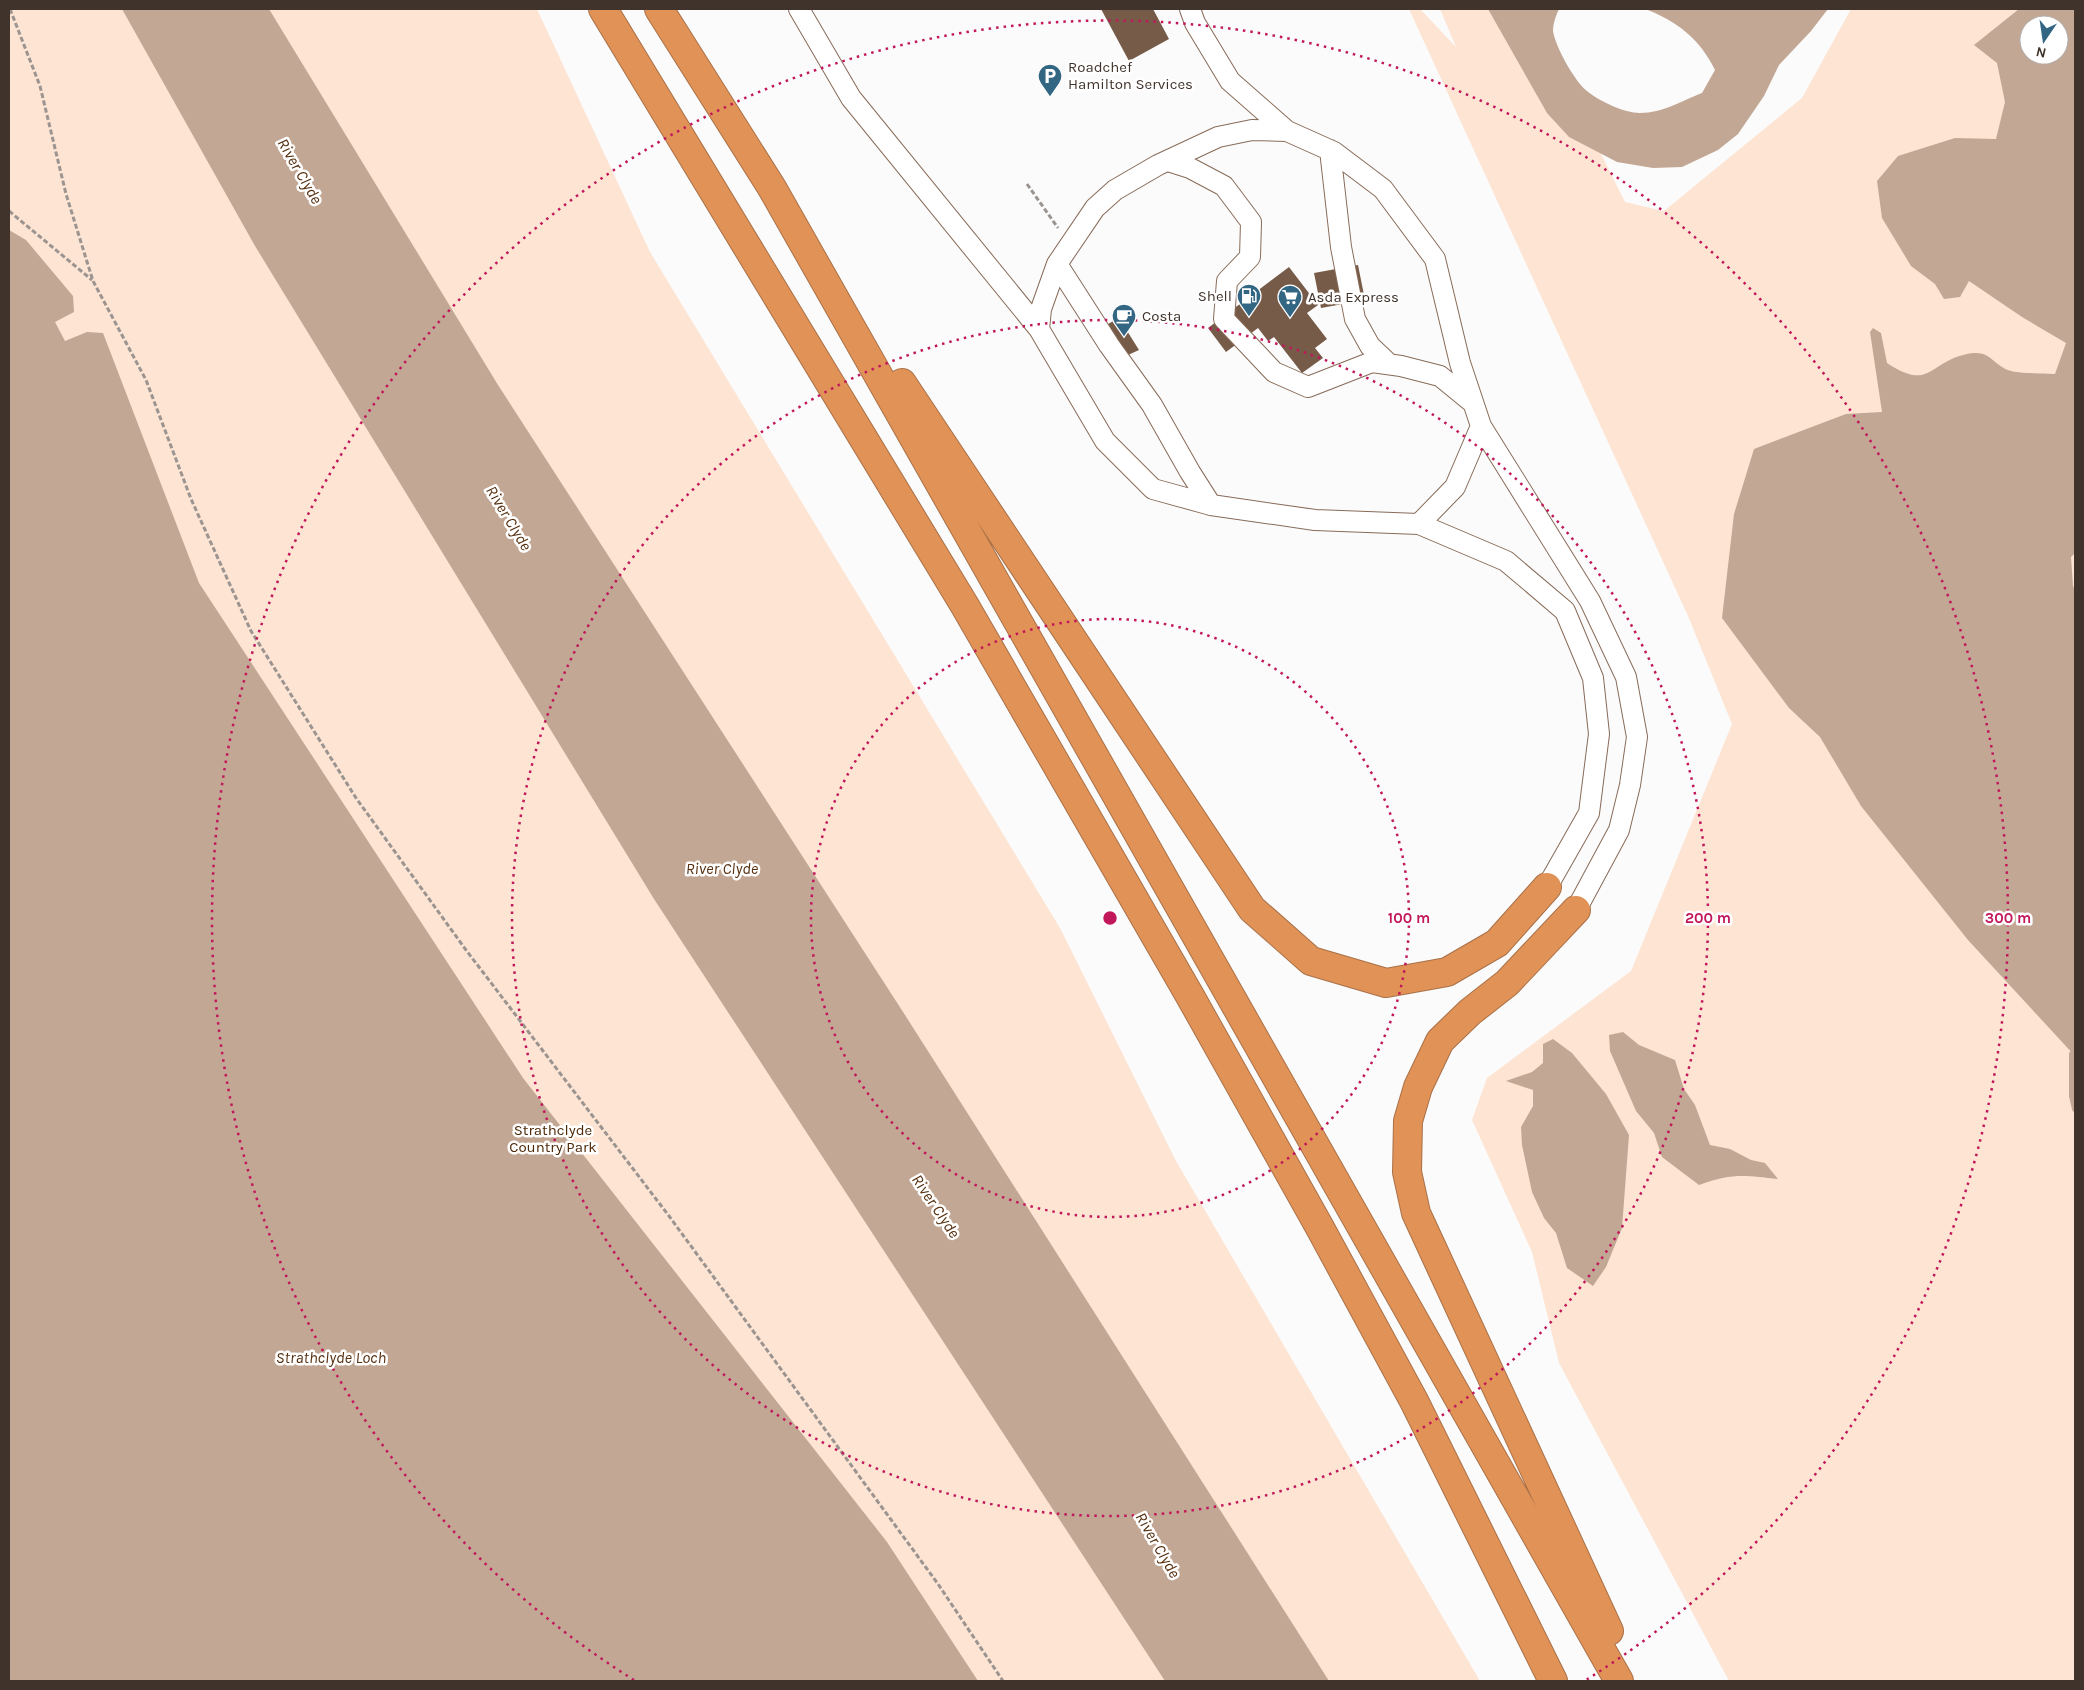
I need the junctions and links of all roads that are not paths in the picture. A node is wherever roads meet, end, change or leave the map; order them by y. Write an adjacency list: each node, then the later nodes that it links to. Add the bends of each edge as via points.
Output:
1 (603, 9): 18 (highway, via 966,606 1190,996 1414,1401)
2 (659, 9): 8 (highway)
3 (799, 9): 10 (lane, via 851,98)
4 (1190, 9): 5 (lane, via 1230,81)
5 (1287, 130): 6 (lane); 7 (lane, via 1252,130 1218,137)
6 (1330, 150): 11 (lane, via 1355,319 1370,346); 12 (lane, via 1383,189 1435,259 1460,363)
7 (1168, 161): 9 (lane, via 1130,180 1095,208); 11 (lane, via 1190,168 1224,186 1251,222 1250,257 1227,281 1224,319 1274,372 1308,387 1372,362)
8 (772, 188): 16 (highway, via 1252,909 1311,962 1386,983 1447,972 1497,943); 19 (highway)
9 (1057, 264): 10 (lane, via 1041,309); 14 (lane, via 1152,405)
10 (1039, 329): 14 (lane, via 1105,442 1153,489)
11 (1389, 364): 12 (lane, via 1440,376)
12 (1474, 403): 13 (lane)
13 (1481, 426): 15 (lane, via 1455,487); 17 (lane, via 1590,600 1626,677 1637,737 1630,785 1619,830)
14 (1212, 505): 15 (lane, via 1315,520)
15 (1420, 524): 16 (lane, via 1506,561 1565,611 1594,678 1599,734 1589,813)
16 (1547, 887)
17 (1576, 910): 20 (highway, via 1507,983 1440,1040 1418,1087 1408,1121 1407,1172 1416,1213)
18 (1553, 1681)
19 (1619, 1681)
20 (1633, 1681)

